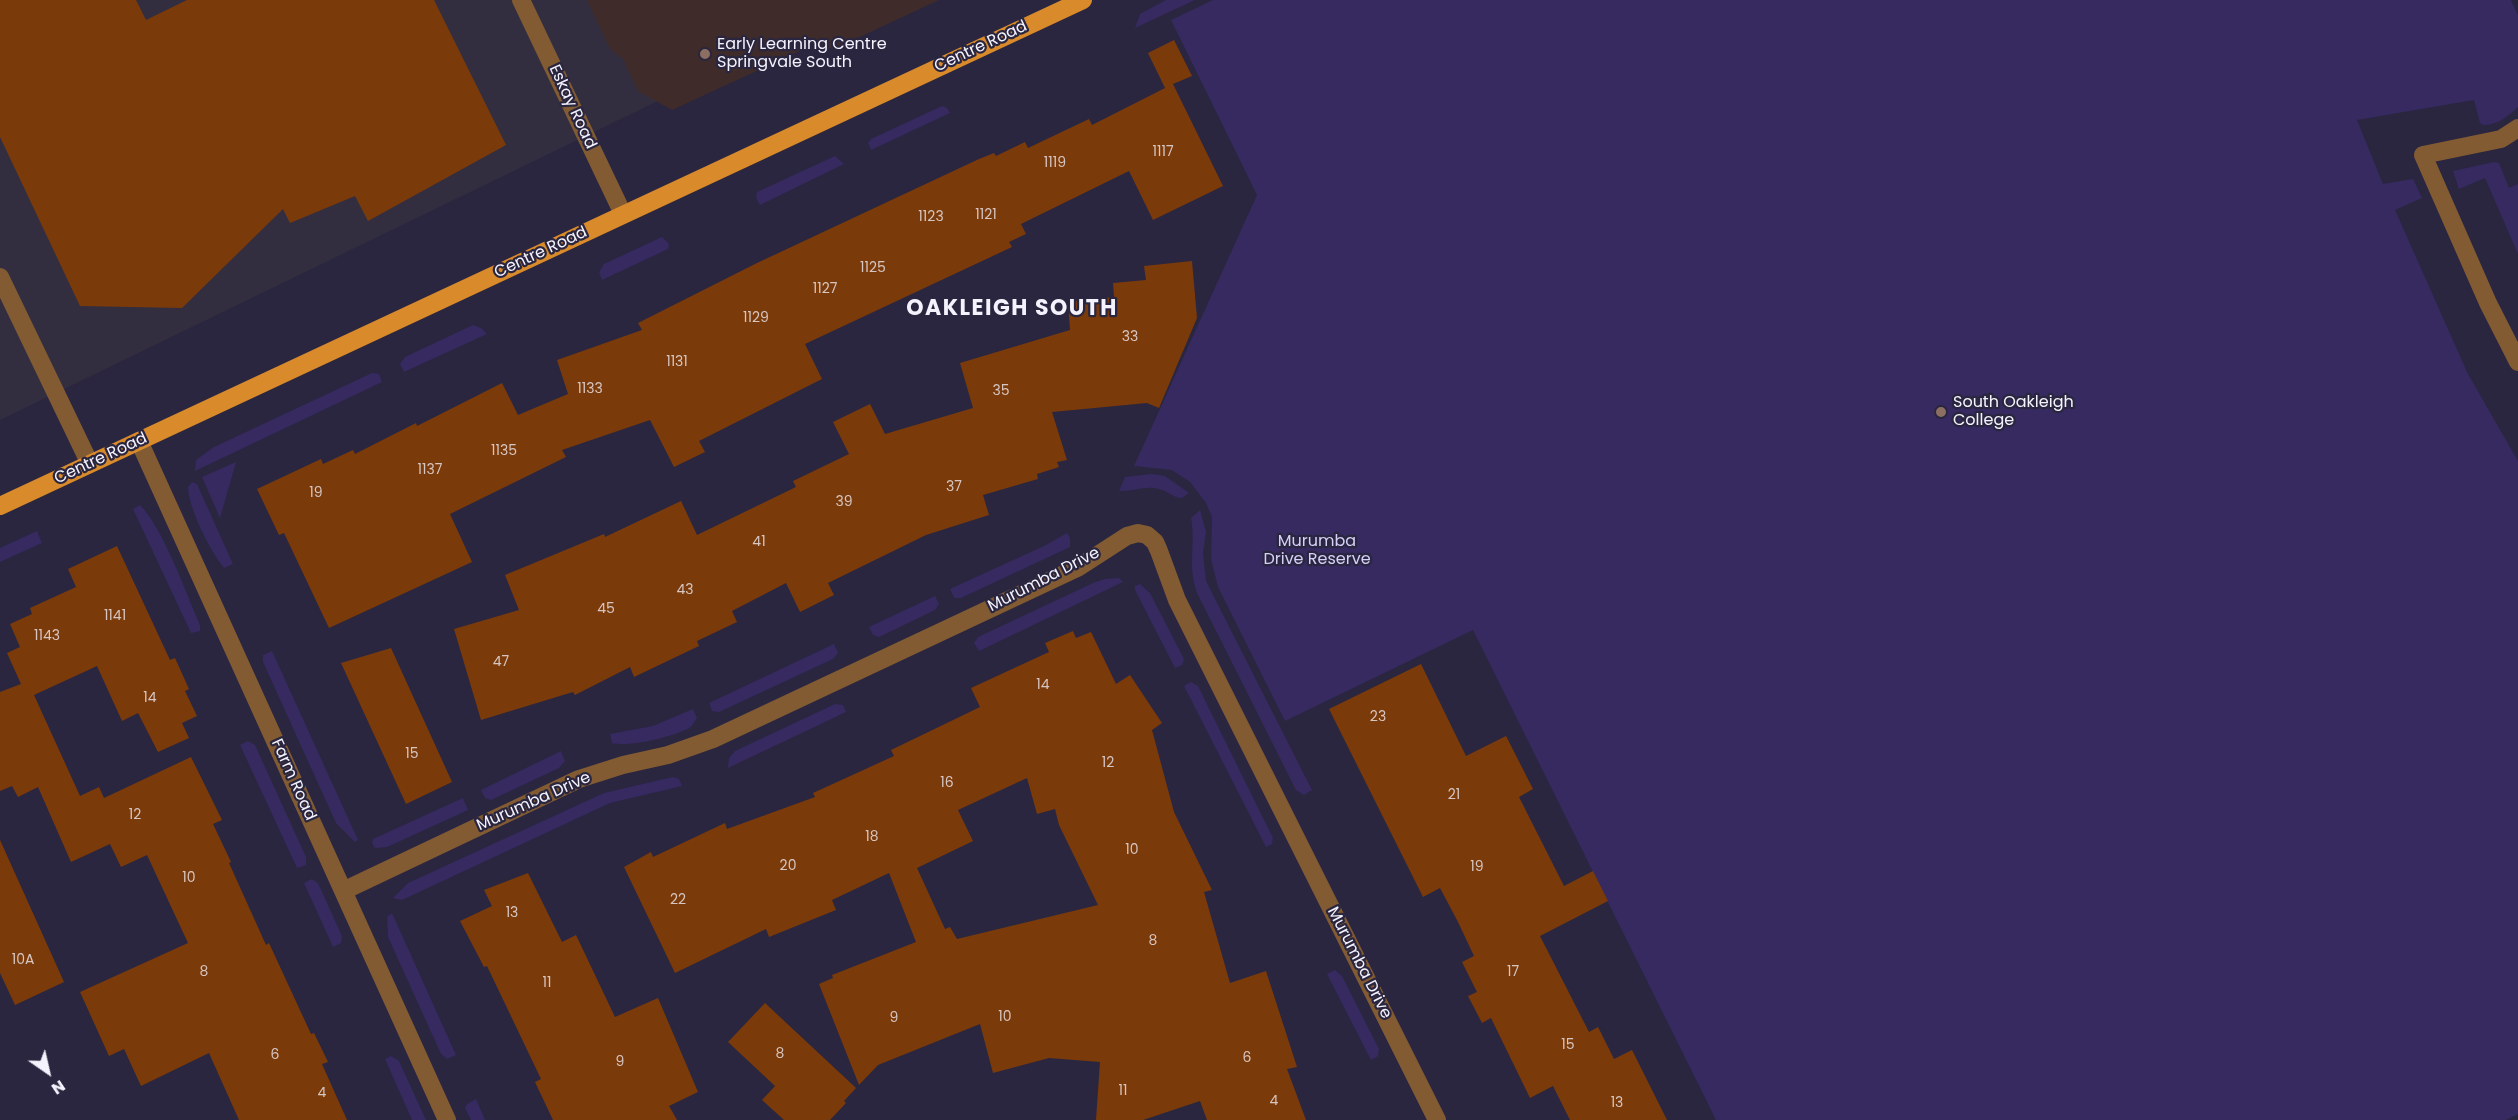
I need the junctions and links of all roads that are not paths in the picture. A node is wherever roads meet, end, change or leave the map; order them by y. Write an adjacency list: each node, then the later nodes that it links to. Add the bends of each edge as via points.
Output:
1 (521, 0): 4 (street, Eskay Road)
2 (1083, 0): 4 (main road, Centre Road)
3 (2518, 128): 6 (street, via 2501,139 2423,155)
4 (623, 214): 7 (main road, Centre Road)
5 (0, 277): 8 (street)
6 (2518, 362)
7 (139, 441): 8 (main road, Centre Road); 10 (street, Farm Road)
8 (90, 464): 9 (main road, Centre Road)
9 (0, 506)
10 (343, 891): 11 (street, Farm Road); 12 (street, Murumba Drive, via 579,779 713,739 1078,567 1138,533 1155,542 1177,600)
11 (447, 1120)
12 (1437, 1120)

